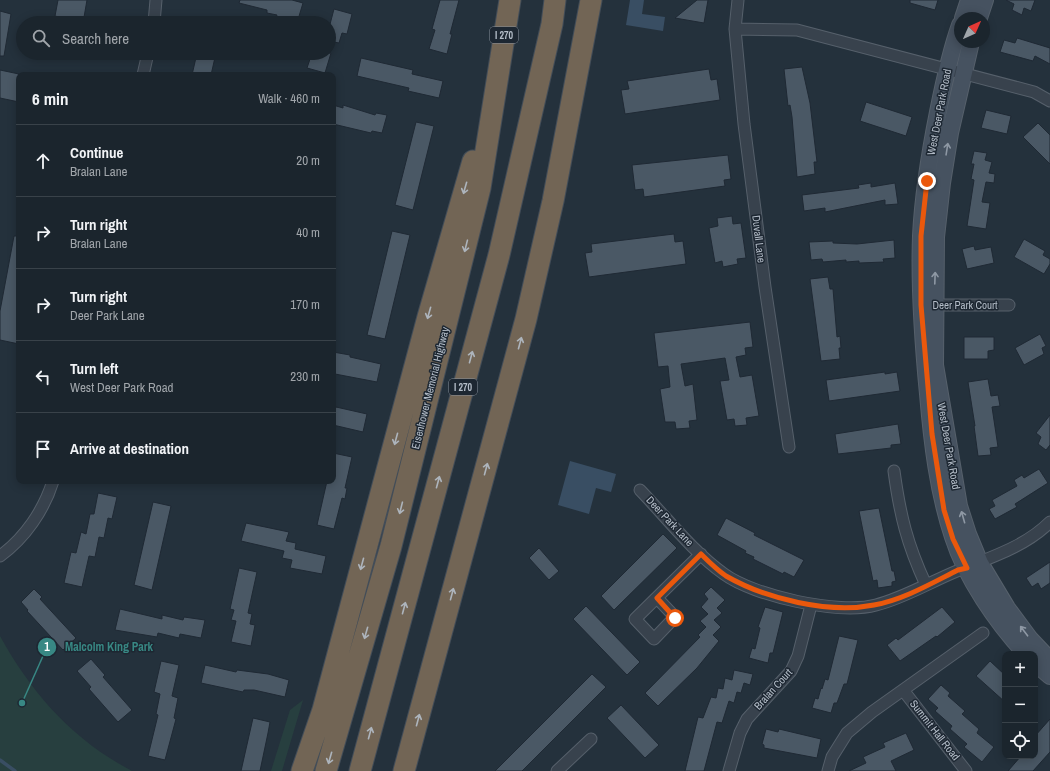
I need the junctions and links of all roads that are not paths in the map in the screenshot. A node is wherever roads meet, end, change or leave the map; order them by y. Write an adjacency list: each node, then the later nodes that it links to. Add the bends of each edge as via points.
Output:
1 (156, 0): 10 (street)
2 (510, 0): 16 (highway, Eisenhower Memorial Highway / I 270)
3 (555, 0): 42 (highway, I 270, one-way to 3, via 499,255 552,24)
4 (590, 0): 43 (highway, one-way to 4, via 526,319 553,201)
5 (738, 0): 11 (street, Duvall Lane)
6 (969, 0): 8 (street)
7 (985, 0): 9 (street)
8 (965, 12)
9 (981, 12)
10 (155, 16)
11 (735, 29): 15 (street, via 797,30); 22 (street, Duvall Lane, via 755,210)
12 (954, 45): 15 (street, West Deer Park Road)
13 (970, 48): 18 (street, West Deer Park Road)
14 (146, 60): 17 (street)
15 (947, 69): 18 (street); 20 (street, West Deer Park Road, via 935,130 921,236)
16 (499, 70): 40 (highway, one-way to 40, via 428,317 323,710); 41 (highway, Eisenhower Memorial Highway / I 270, one-way to 41, via 480,188 391,546)
17 (144, 72)
18 (964, 73): 19 (street, via 1034,92); 20 (street, West Deer Park Road, one-way to 18, via 942,183)
19 (1050, 101)
20 (928, 305): 21 (street, Deer Park Court); 29 (street, West Deer Park Road, via 947,439 959,506)
21 (1009, 305)
22 (789, 447)
23 (894, 471): 30 (street, via 900,515 912,554)
24 (52, 484): 28 (street, via 36,518 25,533)
25 (640, 490): 27 (street, Deer Park Lane)
26 (1050, 522): 29 (street, Deer Park Lane, via 1024,541)
27 (701, 554): 31 (street); 32 (street, Deer Park Lane, via 726,575 744,584)
28 (0, 556)
29 (974, 566): 30 (street, Deer Park Lane); 34 (street, West Deer Park Road, via 994,617); 35 (street, West Deer Park Road, one-way to 29, via 1030,639)
30 (926, 585): 32 (street, Deer Park Lane, via 874,605 845,608)
31 (657, 598)
32 (811, 605): 45 (street, Bralan Court, via 798,656 790,670 747,719 740,732)
33 (983, 633): 38 (street, Summit Hall Road)
34 (1023, 651)
35 (1050, 660)
36 (1038, 666): 37 (street)
37 (1050, 676)
38 (903, 690): 46 (street, Summit Hall Road, via 847,733 832,757); 47 (street, Summit Hall Road)
39 (591, 739): 44 (street)
40 (302, 771)
41 (326, 771)
42 (360, 771)
43 (404, 771)
44 (557, 771)
45 (729, 771)
46 (828, 771)
47 (966, 771)

